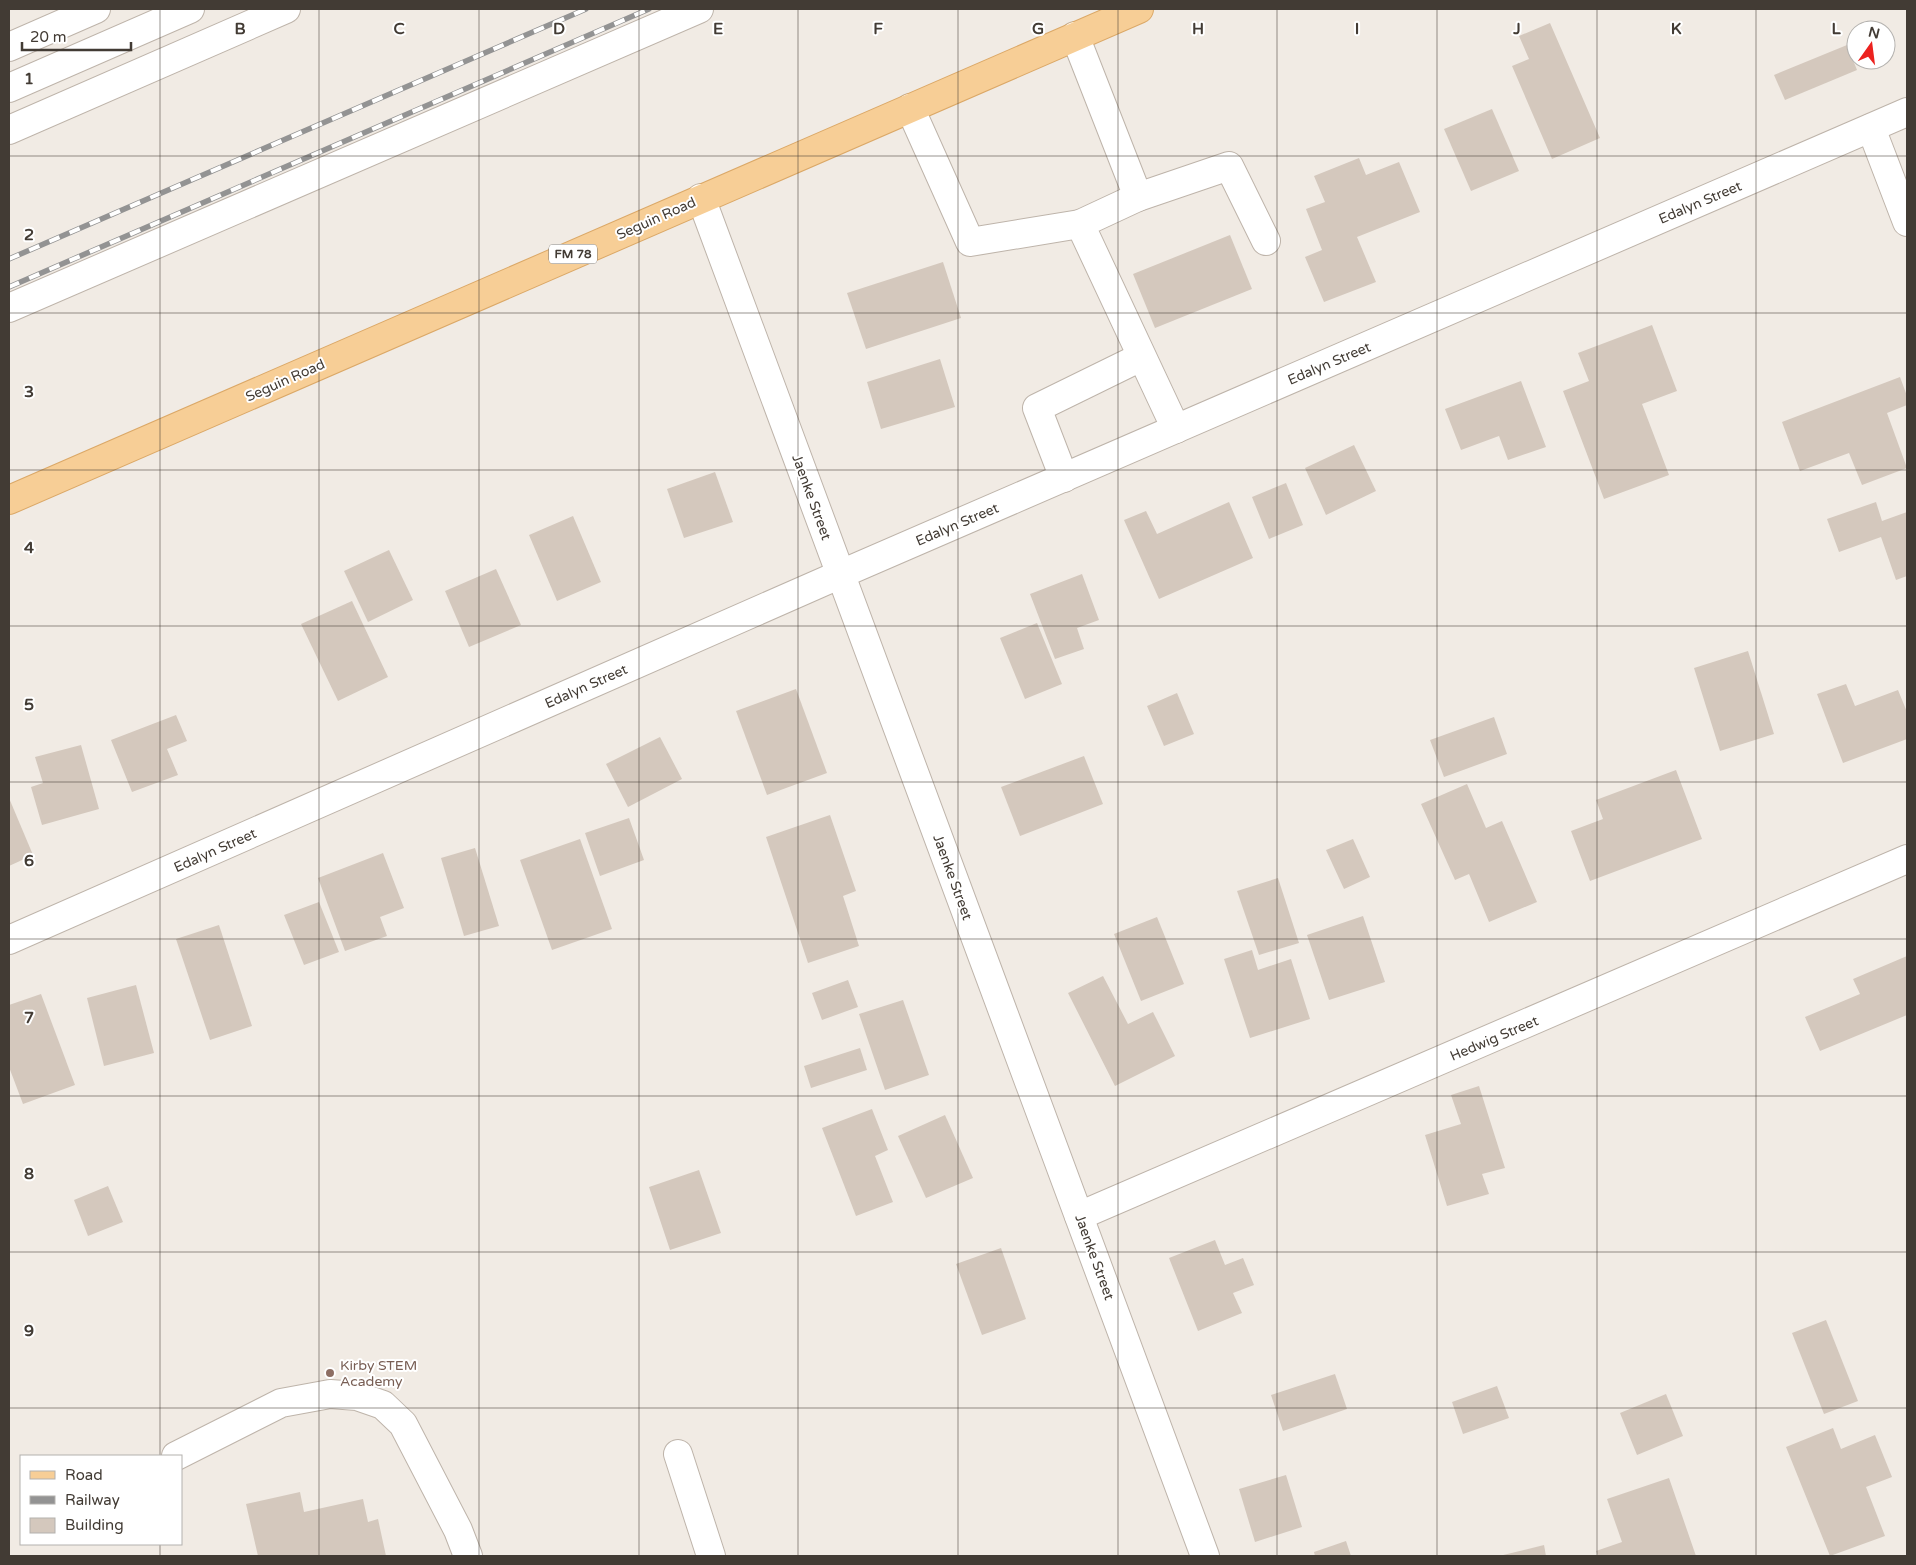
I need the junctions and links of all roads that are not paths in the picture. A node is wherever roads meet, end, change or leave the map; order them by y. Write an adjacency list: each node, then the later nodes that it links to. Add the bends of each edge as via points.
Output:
1 (96, 9): 7 (street)
2 (190, 9): 8 (street)
3 (286, 9): 12 (street)
4 (699, 9): 18 (street)
5 (1139, 9): 6 (main road, Seguin Road / FM 78)
6 (1075, 36): 9 (main road, Seguin Road / FM 78); 14 (street)
7 (9, 47)
8 (9, 88)
9 (910, 108): 13 (main road, Seguin Road / FM 78); 16 (street, via 970,242)
10 (1907, 112): 11 (street, Edalyn Street)
11 (1871, 128): 15 (street); 20 (street, Edalyn Street)
12 (9, 130)
13 (701, 198): 22 (main road, Seguin Road / FM 78); 23 (street, Jaenke Street)
14 (1138, 198): 16 (street); 17 (street, via 1229,166)
15 (1907, 222)
16 (1080, 224): 19 (street)
17 (1266, 241)
18 (9, 308)
19 (1141, 357): 20 (street); 21 (street, via 1037,408)
20 (1176, 429): 21 (street, Edalyn Street)
21 (1064, 478): 23 (street, Edalyn Street)
22 (9, 500)
23 (841, 574): 25 (street, Edalyn Street); 26 (street, Jaenke Street)
24 (1907, 859): 26 (street, Hedwig Street)
25 (9, 940)
26 (1080, 1216): 31 (street, Jaenke Street)
27 (678, 1454): 30 (street)
28 (178, 1455): 29 (street, via 281,1403 330,1394 357,1396 382,1405 403,1424 458,1530)
29 (468, 1556)
30 (711, 1556)
31 (1205, 1556)

